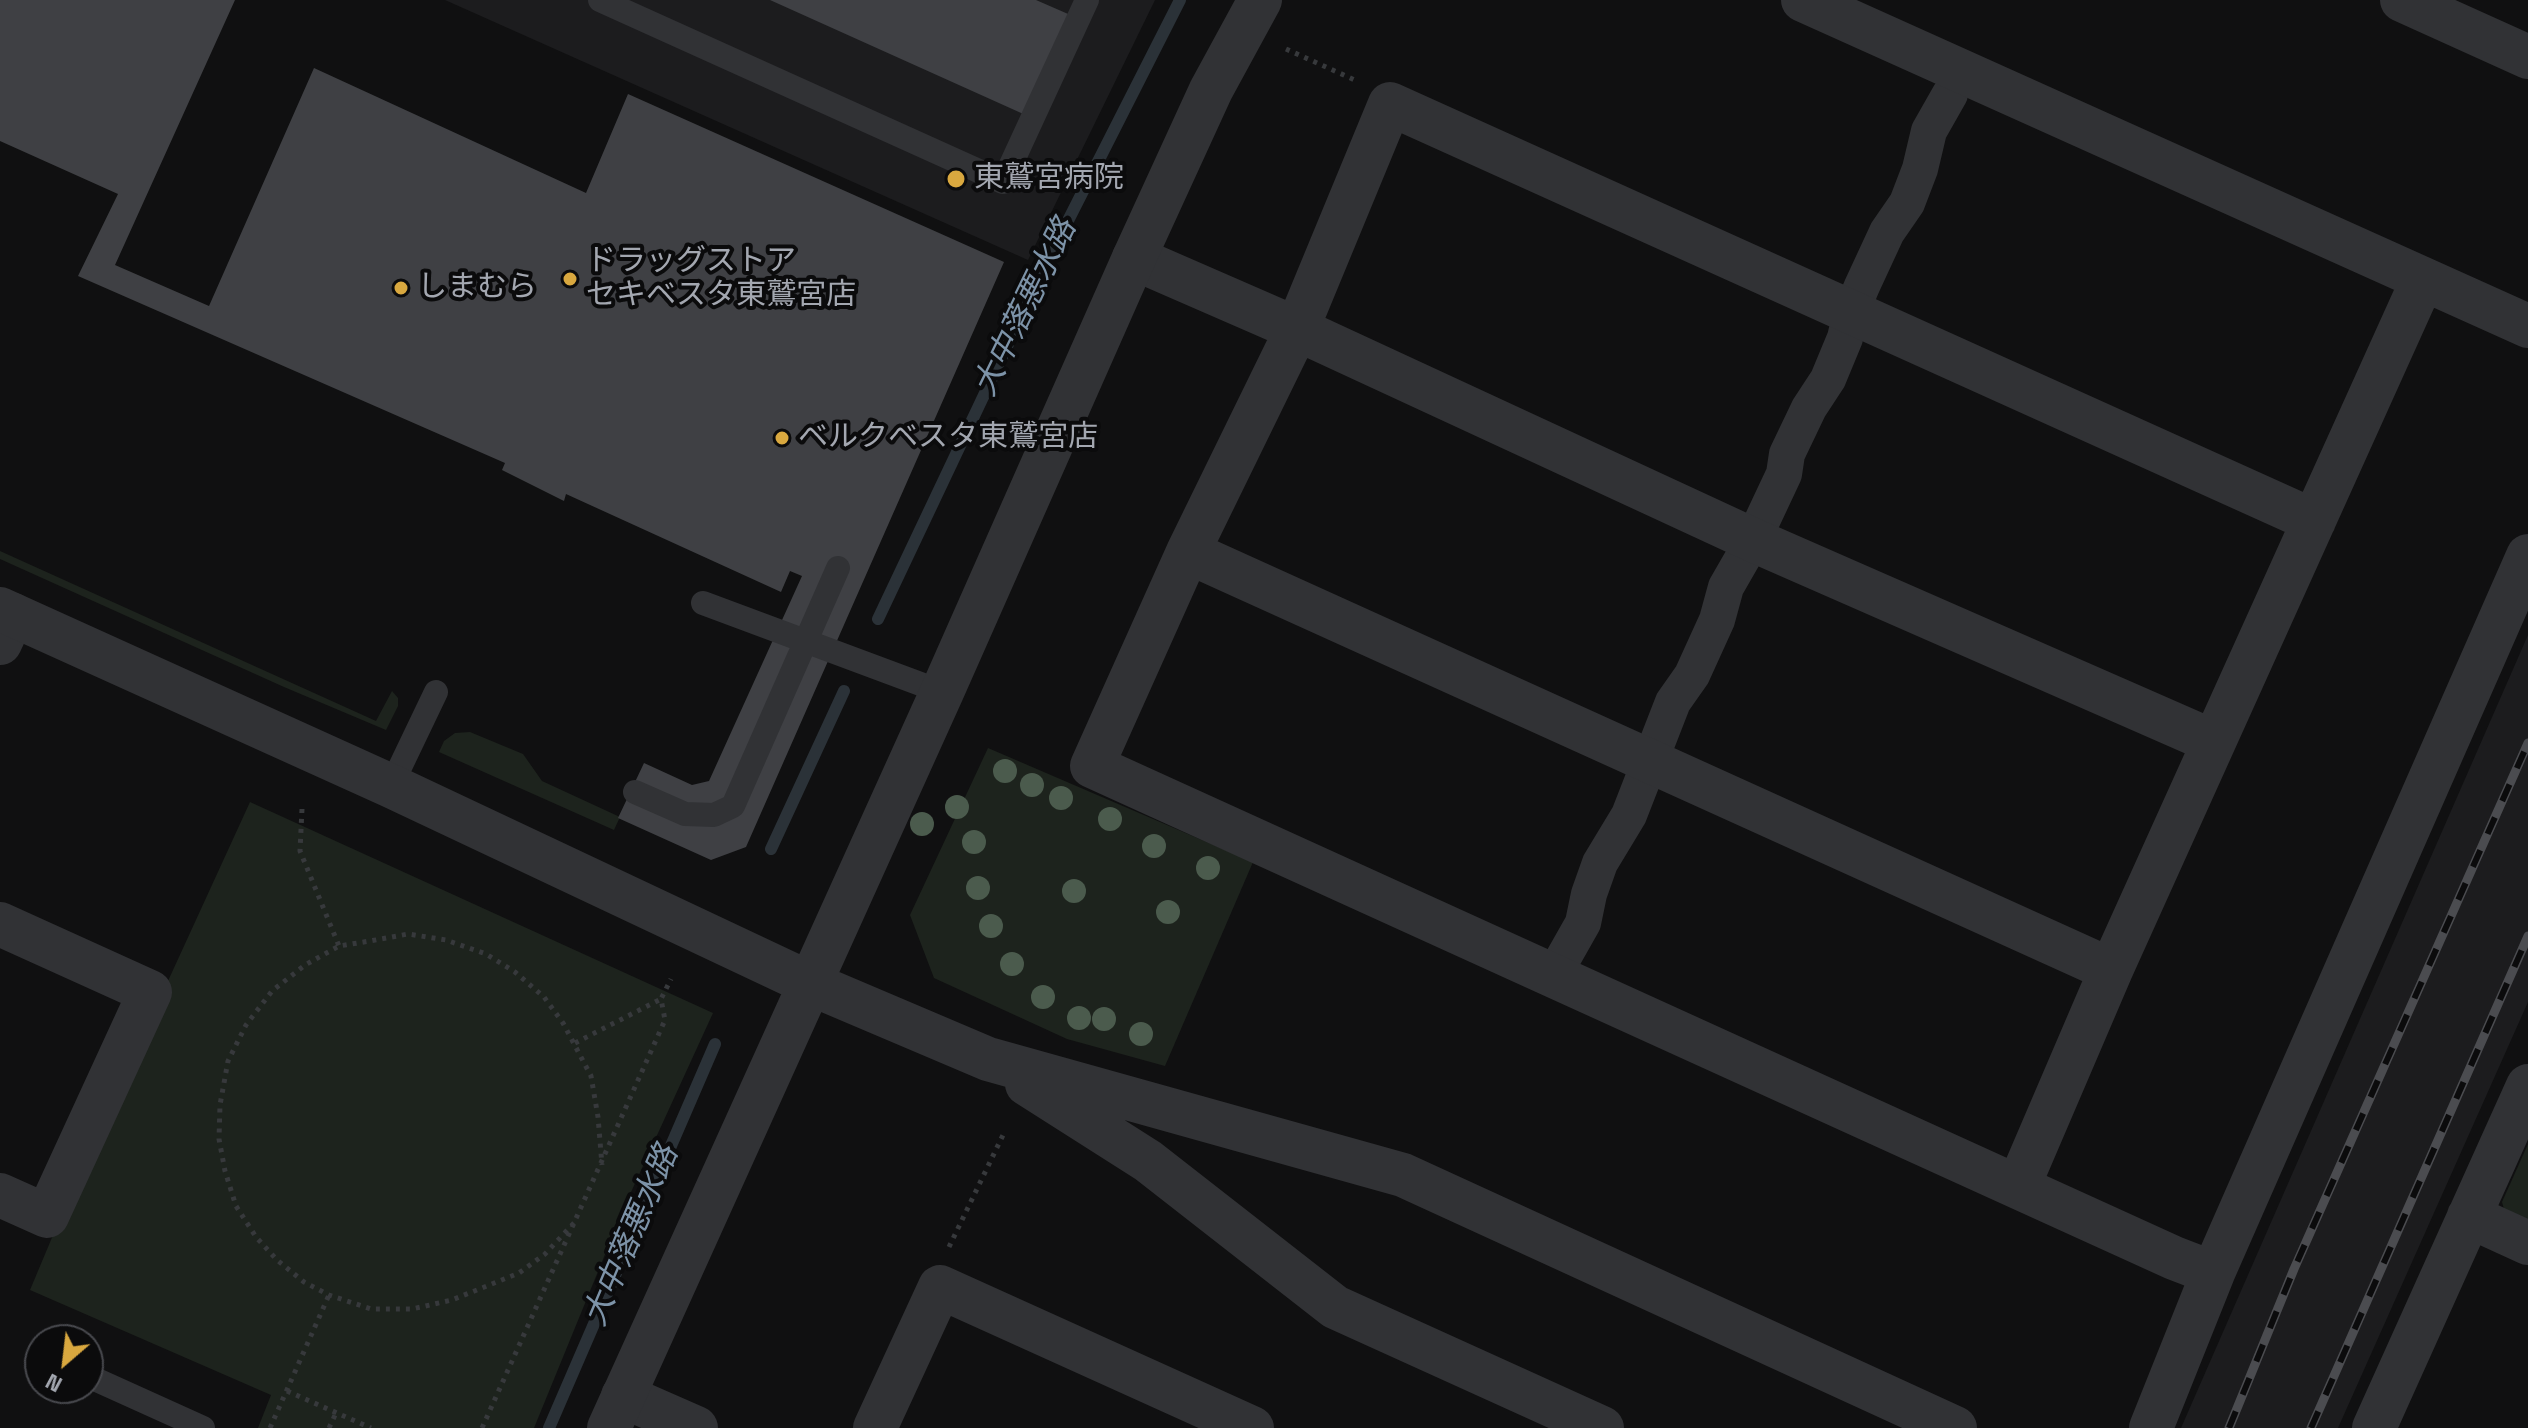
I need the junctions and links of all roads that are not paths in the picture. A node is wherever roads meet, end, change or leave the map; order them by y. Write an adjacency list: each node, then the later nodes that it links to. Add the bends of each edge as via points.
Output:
1 (600, 0): 2 (lane, via 1003,182)
2 (1087, 0)
3 (1260, 0): 8 (street, via 1211,90)
4 (1803, 0): 9 (street)
5 (2402, 0): 6 (street)
6 (2528, 57)
7 (1950, 94): 10 (street, via 1929,131 1907,203 1887,232)
8 (1134, 258): 12 (street); 21 (street)
9 (2423, 279): 11 (street); 13 (street)
10 (1851, 312): 12 (street, via 1390,104); 13 (street); 14 (street, via 1828,379 1787,454 1784,474)
11 (2528, 326)
12 (1297, 329): 14 (street); 15 (street)
13 (2314, 521): 22 (street)
14 (1753, 540): 22 (street); 23 (street, via 1726,587 1717,620 1673,702)
15 (1188, 552): 23 (street); 28 (street, via 1092,766)
16 (2528, 556): 36 (street)
17 (838, 568): 25 (lane, via 733,806 714,815 685,814)
18 (703, 603): 21 (lane)
19 (4, 622): 24 (street)
20 (436, 692): 24 (lane)
21 (942, 692): 29 (street)
22 (2214, 742): 27 (street)
23 (1650, 761): 27 (street); 28 (street, via 1629,815 1600,863 1583,923)
24 (391, 786): 29 (street)
25 (635, 792)
26 (0, 924): 33 (street, via 150,992 47,1216)
27 (2111, 970): 32 (street)
28 (1553, 976): 32 (street)
29 (809, 983): 30 (street); 38 (street)
30 (988, 1059): 43 (street, via 1148,1161 1335,1307); 44 (street, via 1403,1175)
31 (2528, 1086): 34 (street)
32 (2018, 1187): 36 (street)
33 (0, 1195)
34 (2469, 1216): 35 (street); 46 (street)
35 (2528, 1243)
36 (2213, 1273): 45 (street)
37 (104, 1383): 39 (lane)
38 (616, 1412): 40 (street)
39 (203, 1428)
40 (696, 1428)
41 (875, 1428): 42 (street, via 940,1287)
42 (1252, 1428)
43 (1602, 1428)
44 (1955, 1428)
45 (2151, 1428)
46 (2374, 1428)

